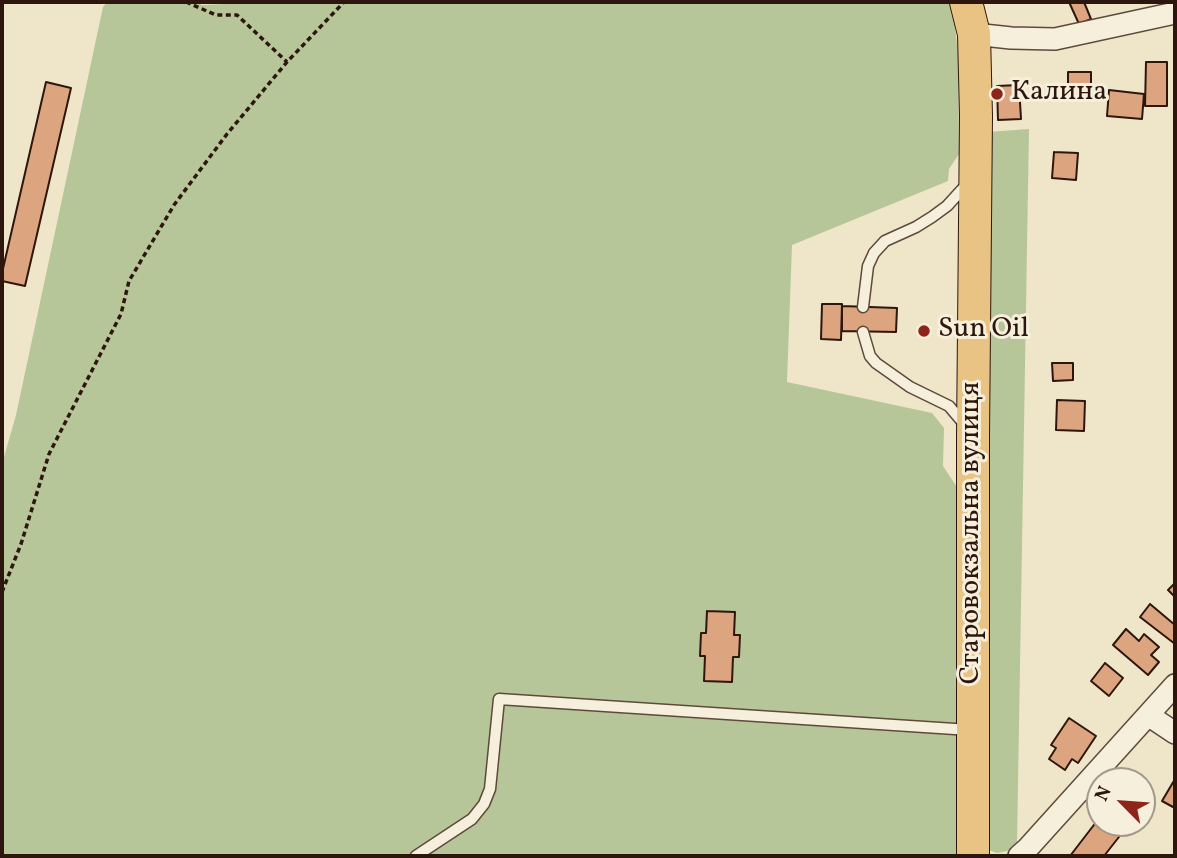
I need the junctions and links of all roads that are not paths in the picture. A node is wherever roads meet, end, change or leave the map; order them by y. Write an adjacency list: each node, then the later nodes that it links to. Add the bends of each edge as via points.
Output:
1 (966, 2): 3 (main road, Старовокзальна вулиця)
2 (1175, 13): 3 (street, via 1055,39)
3 (974, 34): 4 (main road, Старовокзальна вулиця)
4 (974, 177): 5 (lane, via 947,206 885,241 874,253); 7 (main road, Старовокзальна вулиця)
5 (863, 307)
6 (863, 331): 7 (lane, via 876,363 949,407)
7 (973, 436): 10 (main road, Старовокзальна вулиця)
8 (1175, 685): 9 (street)
9 (1148, 715): 11 (street); 14 (street)
10 (973, 731): 12 (lane, via 499,699 490,789 484,804 472,819); 13 (main road, Старовокзальна вулиця)
11 (1175, 733)
12 (416, 856)
13 (973, 856)
14 (1019, 856)

